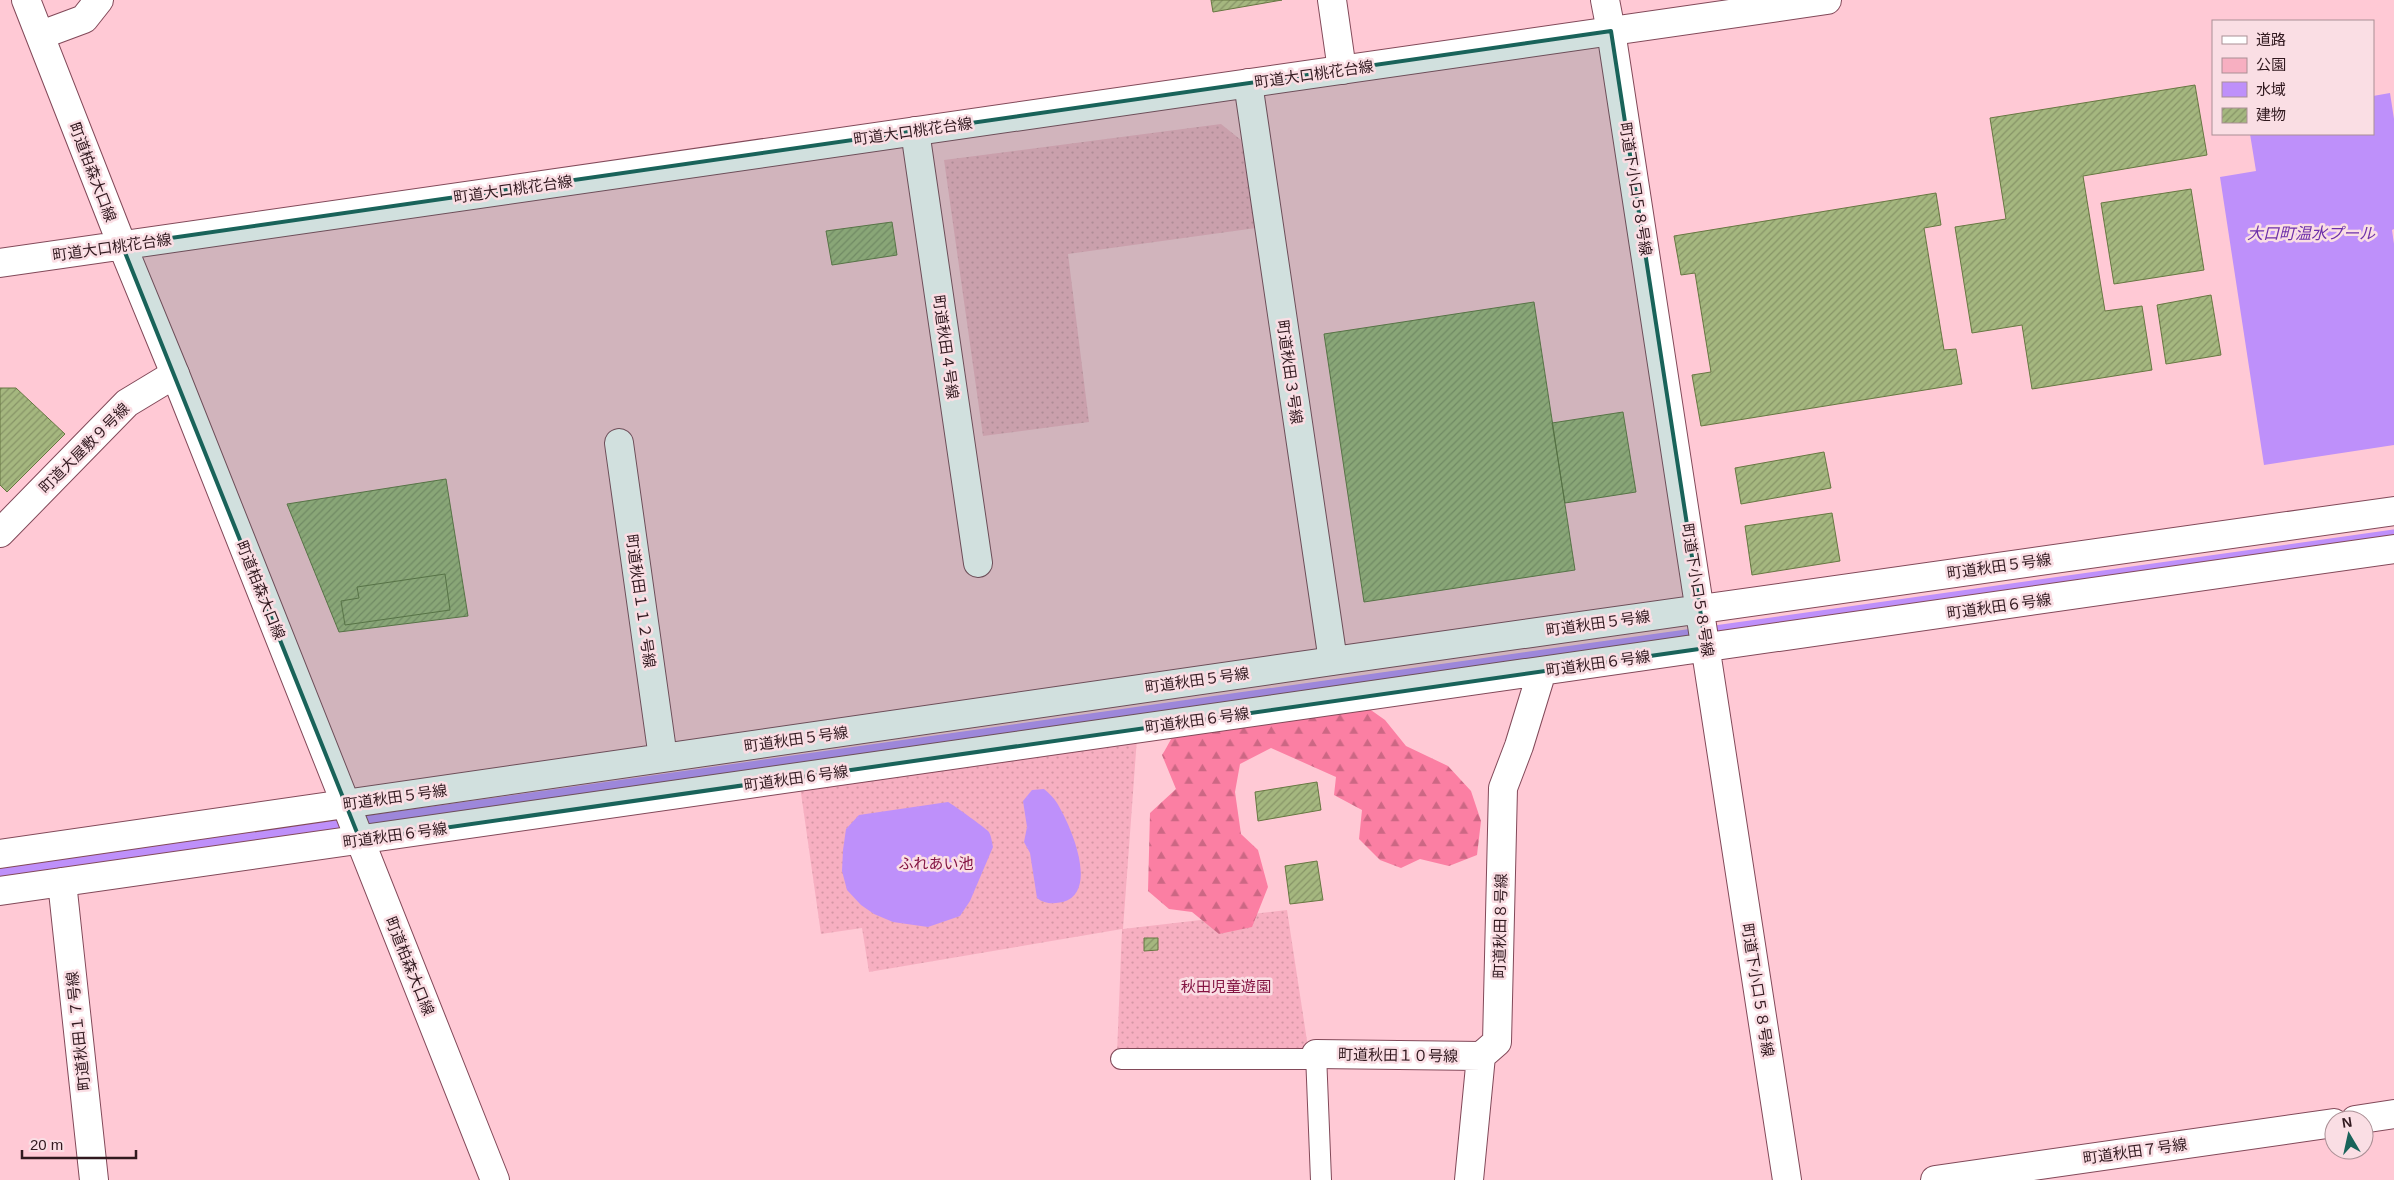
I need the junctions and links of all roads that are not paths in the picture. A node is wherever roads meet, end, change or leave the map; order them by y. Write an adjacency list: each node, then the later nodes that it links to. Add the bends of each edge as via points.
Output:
1 (26, 0): 7 (street, 町道柏森大口線)
2 (98, 0): 7 (street, via 84,19)
3 (1332, 0): 8 (street)
4 (1605, 0): 6 (street, 町道下小口５８号線)
5 (1827, 0): 6 (street, 町道大口桃花台線)
6 (1611, 31): 8 (street, 町道大口桃花台線); 19 (street, 町道下小口５８号線)
7 (40, 35): 11 (street, 町道柏森大口線)
8 (1342, 70): 9 (street, 町道大口桃花台線)
9 (1248, 83): 10 (street, 町道大口桃花台線); 21 (street, 町道秋田３号線)
10 (915, 131): 11 (street, 町道大口桃花台線); 18 (street, 町道秋田４号線)
11 (122, 245): 12 (street, 町道大口桃花台線); 13 (street, 町道柏森大口線)
12 (0, 263)
13 (175, 374): 16 (street, 町道大屋敷９号線, via 127,403); 24 (street, 町道柏森大口線)
14 (619, 443): 23 (street, 町道秋田１１２号線)
15 (2394, 511): 19 (street, 町道秋田５号線)
16 (0, 533)
17 (2394, 549): 20 (street, 町道秋田６号線)
18 (978, 563)
19 (1701, 608): 20 (street, 町道下小口５８号線); 21 (street, 町道秋田５号線)
20 (1706, 648): 22 (street, 町道秋田６号線); 39 (street, 町道下小口５８号線)
21 (1333, 660): 23 (street, 町道秋田５号線)
22 (1542, 671): 25 (street, 町道秋田６号線); 30 (street, 町道秋田８号線, via 1503,788 1497,1042)
23 (663, 758): 24 (street, 町道秋田５号線)
24 (347, 804): 25 (street, 町道柏森大口線); 26 (street, 町道秋田５号線)
25 (360, 840): 27 (street, 町道秋田６号線); 36 (street, 町道柏森大口線)
26 (0, 854)
27 (62, 882): 28 (street, 町道秋田６号線); 35 (street, 町道秋田１７号線)
28 (0, 891)
29 (1316, 1056): 30 (street, 町道秋田１０号線); 31 (lane); 37 (lane)
30 (1481, 1056): 38 (street)
31 (1120, 1059)
32 (2394, 1114): 33 (street)
33 (2374, 1117)
34 (2324, 1124): 40 (street, 町道秋田７号線)
35 (94, 1180)
36 (494, 1180)
37 (1321, 1180)
38 (1469, 1180)
39 (1787, 1180)
40 (1935, 1180)

